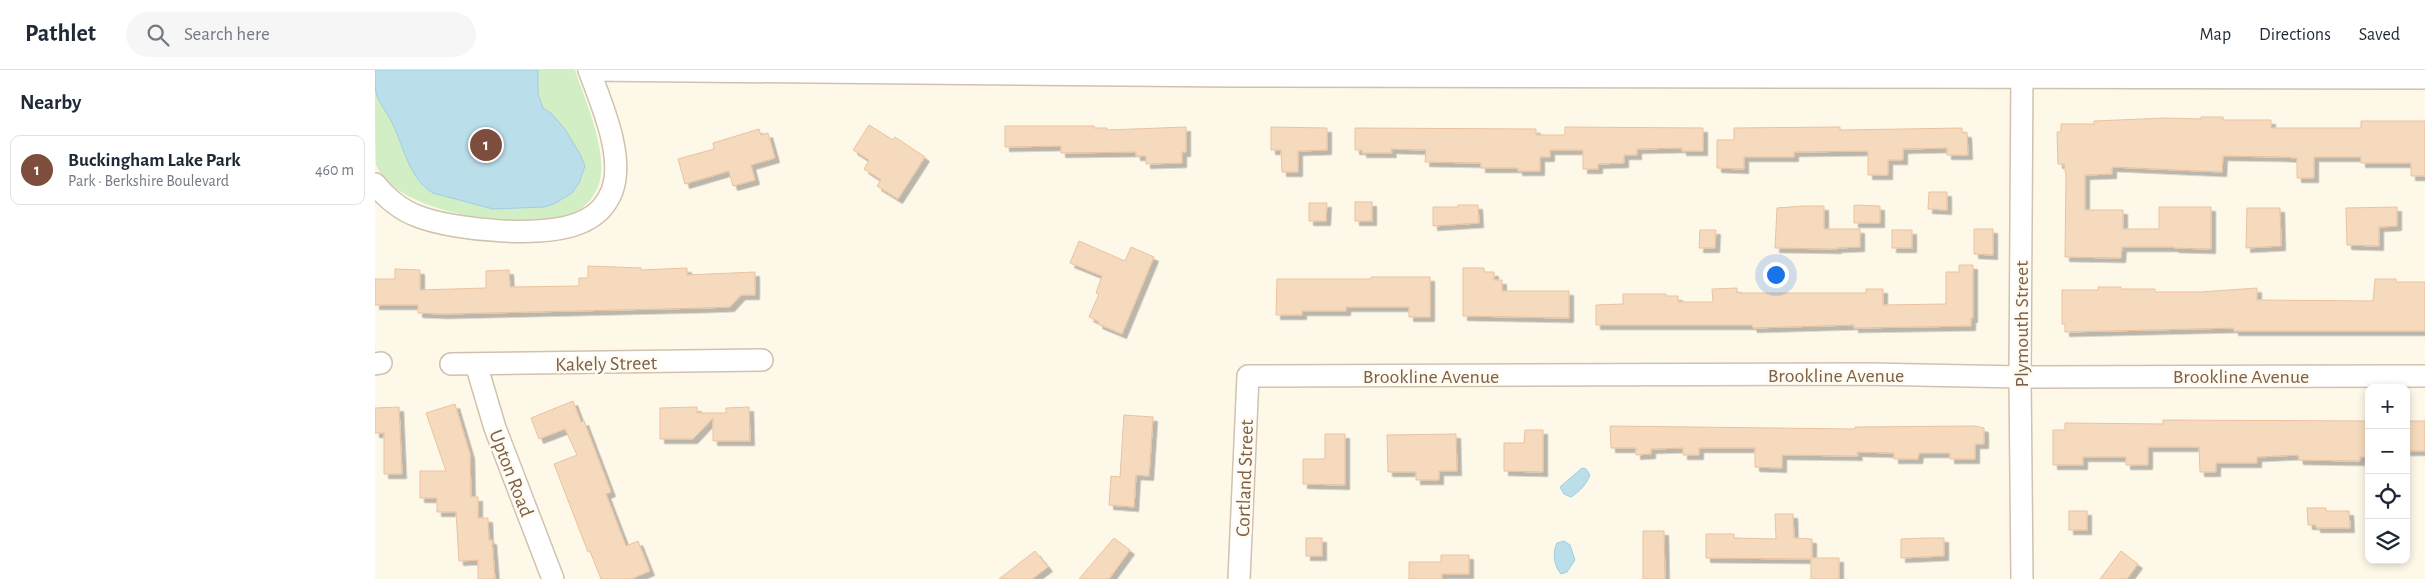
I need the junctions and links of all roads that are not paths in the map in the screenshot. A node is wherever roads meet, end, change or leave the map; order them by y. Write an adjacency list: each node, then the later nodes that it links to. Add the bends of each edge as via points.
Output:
1 (589, 70): 2 (street); 5 (street, via 608,126 616,172 607,201 584,221 561,229 491,231 459,227 415,216)
2 (1235, 73): 3 (street)
3 (2022, 74): 4 (street); 11 (street, Plymouth Street)
4 (2425, 78)
5 (375, 184)
6 (762, 360): 8 (street, Kakely Street)
7 (451, 364): 8 (street, Kakely Street)
8 (476, 364): 12 (street, Upton Road, via 495,428)
9 (1248, 376): 11 (street, Brookline Avenue, via 1868,374); 13 (street, Cortland Street)
10 (2425, 376): 11 (street, Brookline Avenue)
11 (2020, 377): 14 (street, Plymouth Street)
12 (553, 579)
13 (1239, 579)
14 (2022, 579)

